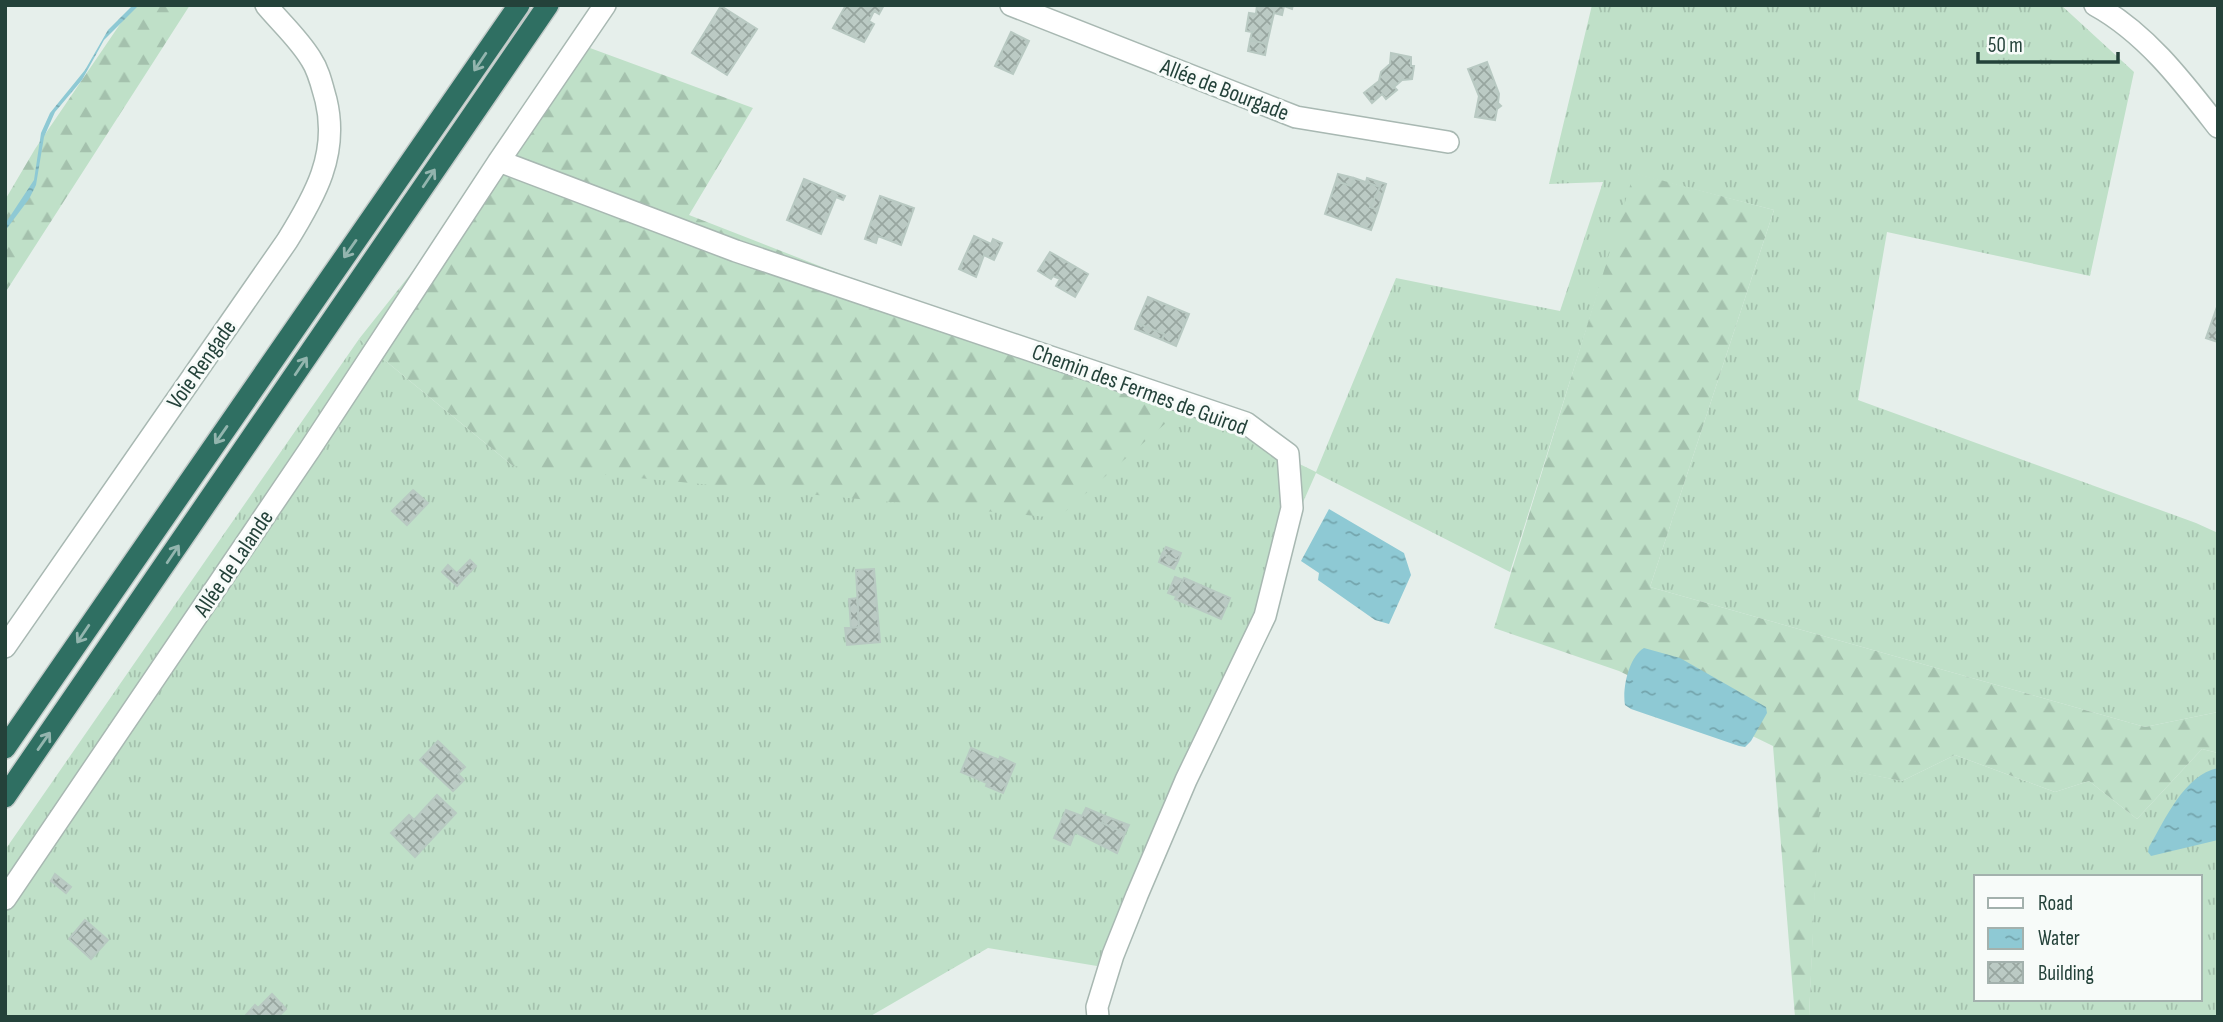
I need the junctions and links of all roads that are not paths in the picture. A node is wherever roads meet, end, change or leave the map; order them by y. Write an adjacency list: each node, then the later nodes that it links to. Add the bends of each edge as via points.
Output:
1 (266, 5): 10 (street, Voie Rengade, via 298,40 322,84 331,140 325,171 287,241)
2 (519, 5): 11 (highway, one-way to 11)
3 (548, 5): 12 (highway, one-way to 3)
4 (606, 5): 9 (street, Allée de Lalande)
5 (1011, 5): 8 (street, Allée de Bourgade, via 1296,117)
6 (2095, 5): 7 (street, via 2161,58)
7 (2218, 127)
8 (1448, 142)
9 (499, 160): 13 (street, Allée de Lalande); 14 (street, Chemin des Fermes de Guirod, via 736,251 1246,423 1288,454 1292,508 1265,615 1137,895 1113,955)
10 (5, 646)
11 (5, 748)
12 (5, 797)
13 (5, 899)
14 (1098, 1017)

